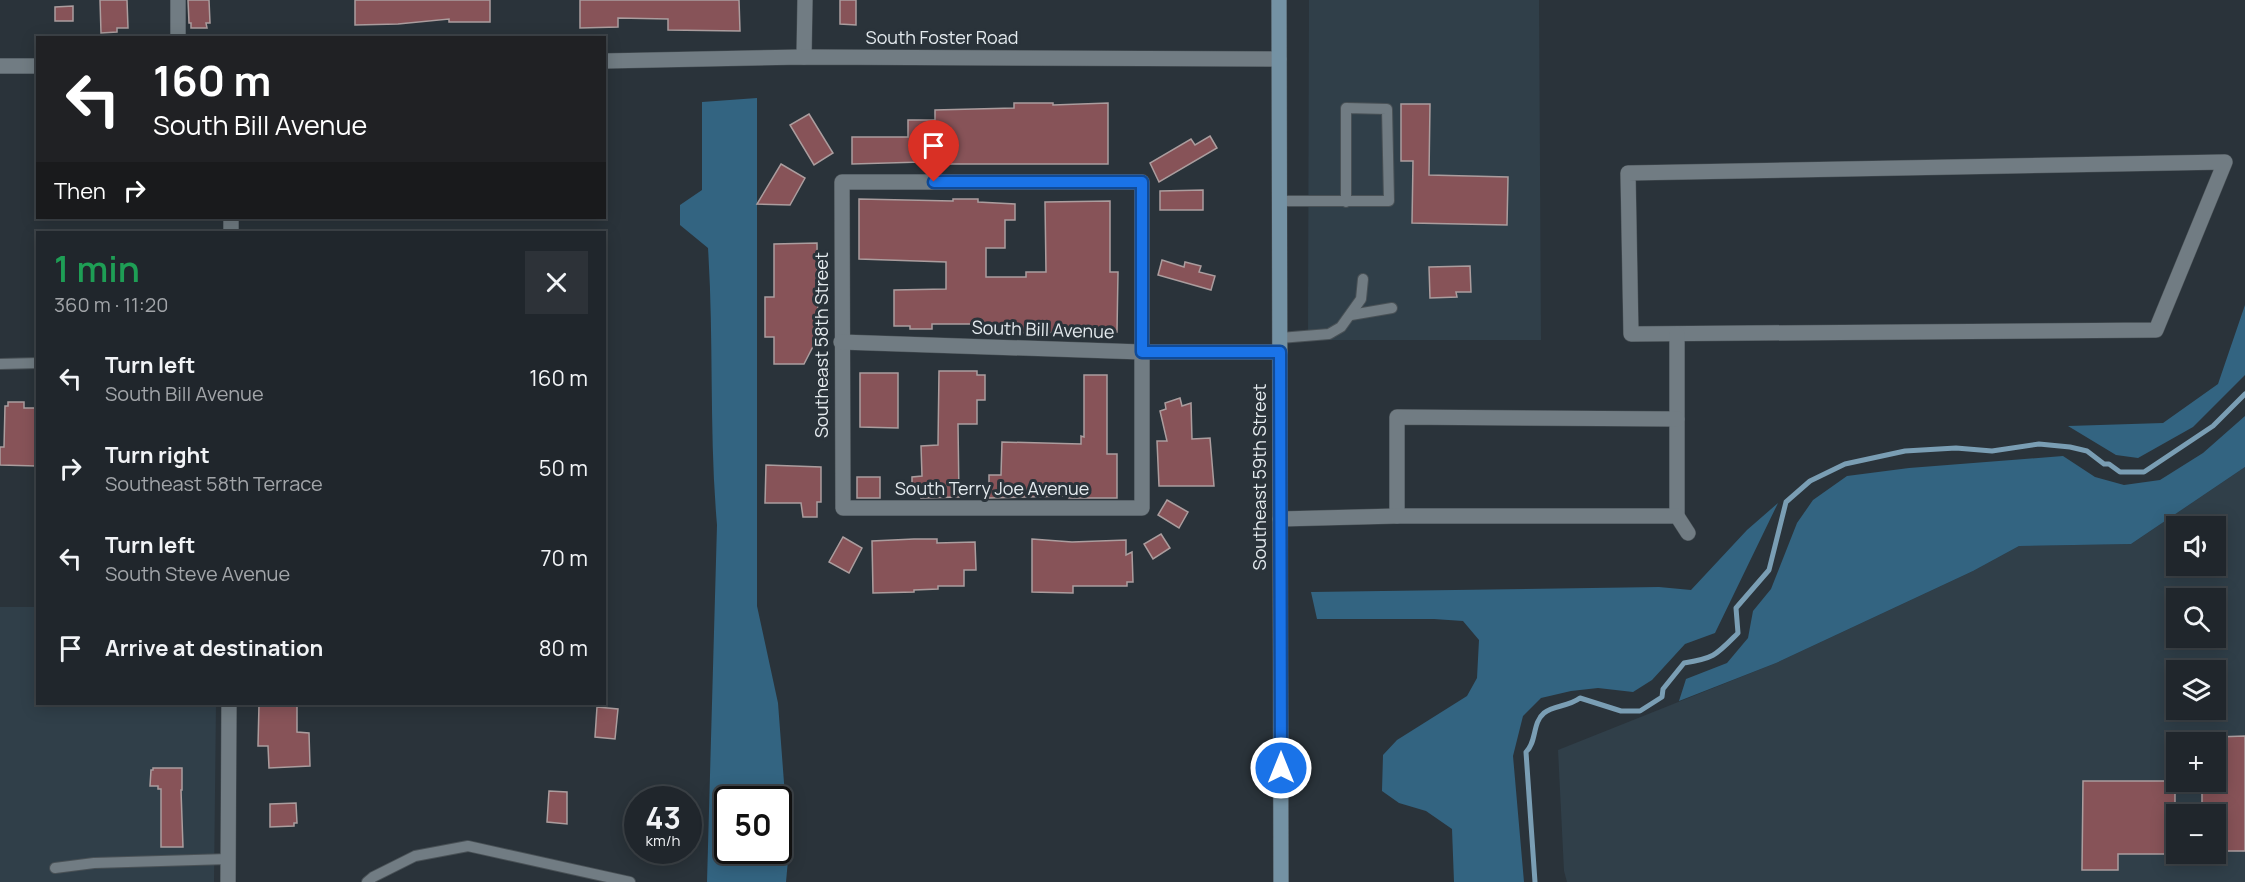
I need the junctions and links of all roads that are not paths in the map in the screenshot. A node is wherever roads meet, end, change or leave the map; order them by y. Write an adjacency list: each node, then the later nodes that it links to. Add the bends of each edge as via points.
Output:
1 (178, 0): 4 (street)
2 (805, 0): 5 (street)
3 (1279, 0): 6 (main road, Southeast 59th Street)
4 (178, 36)
5 (804, 57): 6 (street, South Foster Road); 7 (street, South Foster Road)
6 (1279, 59): 10 (main road, Southeast 59th Street)
7 (606, 61)
8 (0, 66): 9 (street)
9 (36, 66)
10 (1279, 201): 11 (lane); 17 (main road, Southeast 59th Street)
11 (1346, 201): 11 (lane, via 1389,201 1387,109 1346,108)
12 (1363, 279): 14 (lane, via 1361,299)
13 (1392, 308): 14 (lane)
14 (1351, 315): 17 (lane, via 1329,334)
15 (1677, 334): 15 (street, via 1631,334 1628,172 2225,162 2157,330); 21 (street)
16 (841, 342): 18 (street, South Bill Avenue); 18 (street, Southeast 58th Street, via 842,182 1142,182); 22 (street, Southeast 58th Street)
17 (1280, 345): 18 (street, South Bill Avenue); 25 (main road, Southeast 59th Street)
18 (1142, 352): 22 (street, South Terry Joe Avenue, via 1142,508)
19 (36, 363): 20 (lane)
20 (0, 364)
21 (1677, 419): 23 (street, via 1396,417); 24 (street)
22 (843, 508)
23 (1396, 516): 24 (street); 25 (street)
24 (1677, 516): 26 (street)
25 (1280, 519): 33 (main road, Southeast 59th Street)
26 (1688, 532)
27 (229, 705): 28 (street)
28 (228, 859): 29 (lane); 30 (street)
29 (55, 868)
30 (228, 882)
31 (367, 882): 32 (lane, via 415,856 468,846)
32 (630, 882)
33 (1281, 882)

